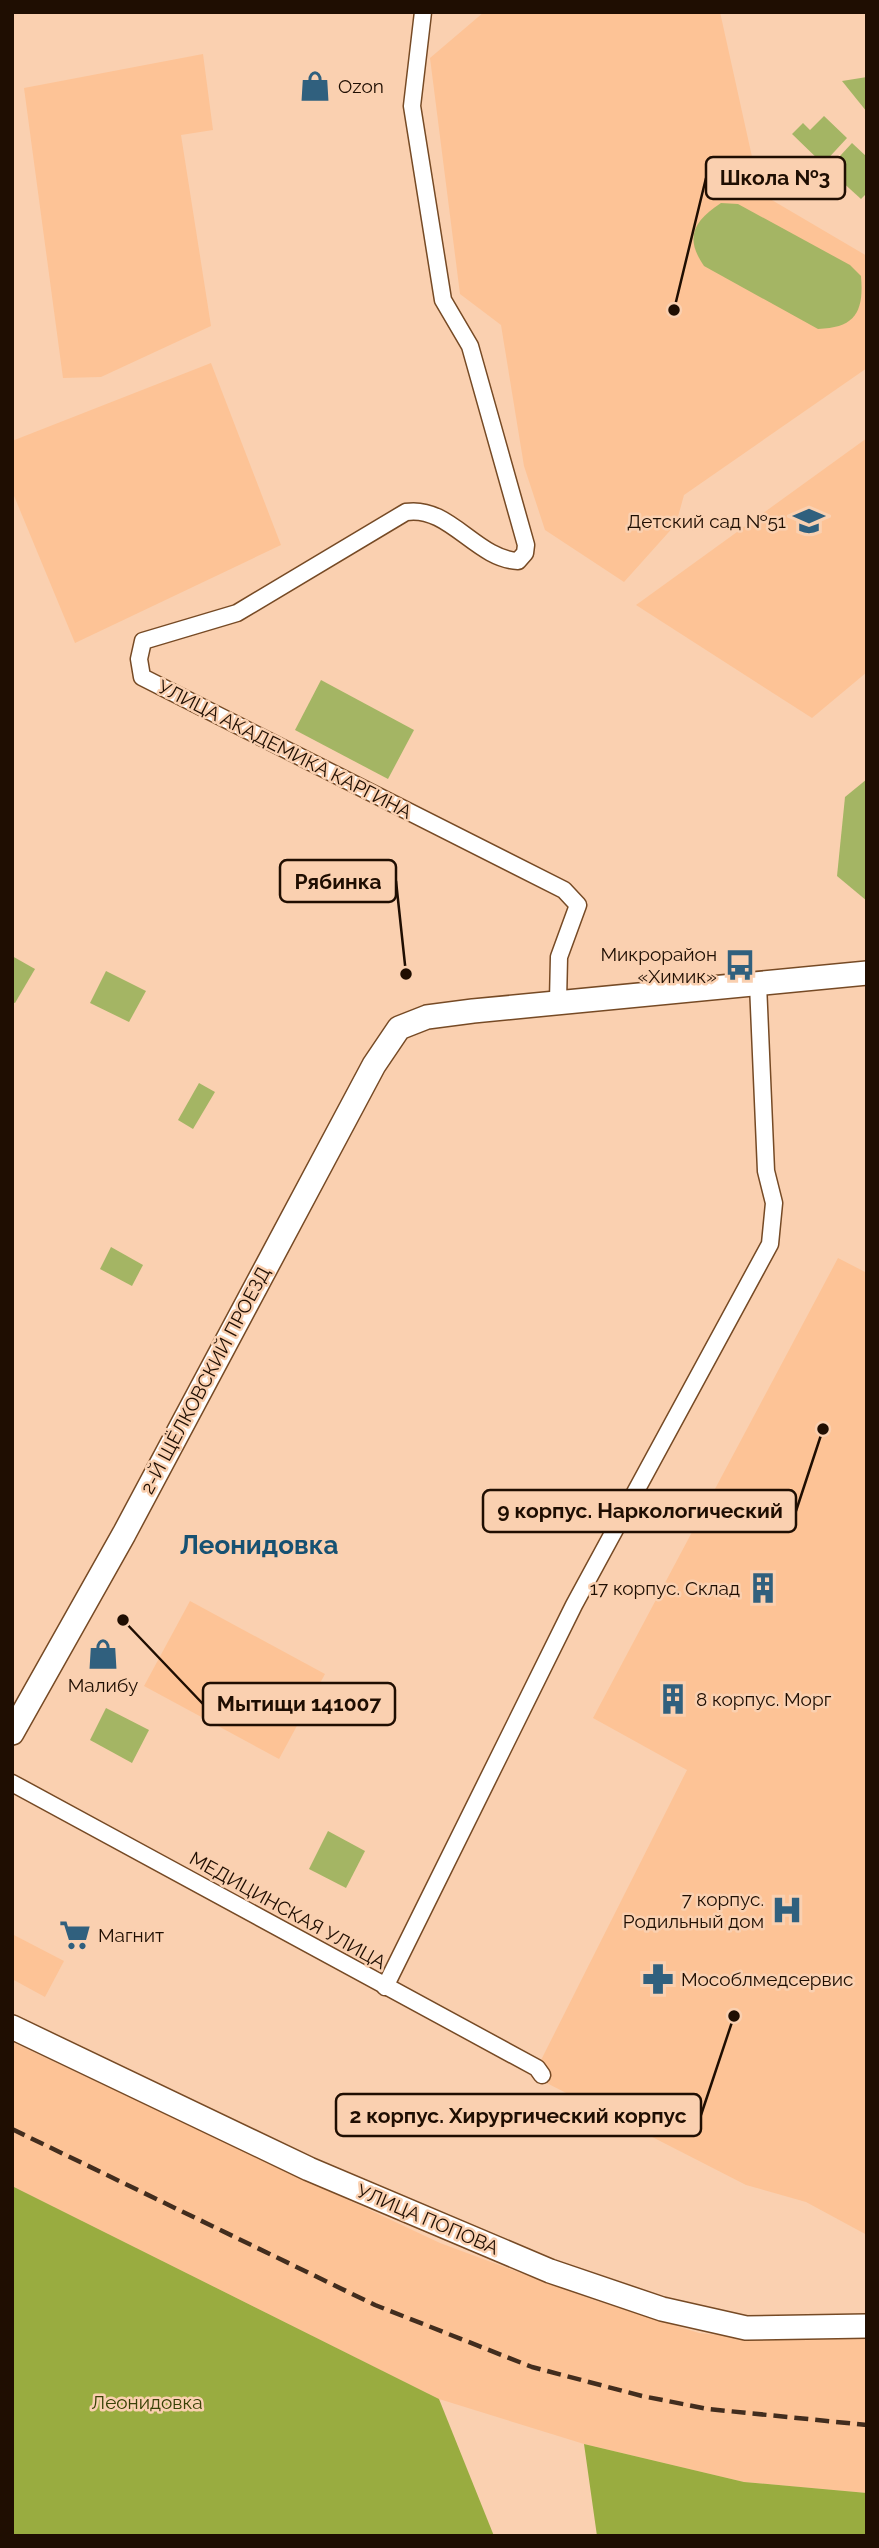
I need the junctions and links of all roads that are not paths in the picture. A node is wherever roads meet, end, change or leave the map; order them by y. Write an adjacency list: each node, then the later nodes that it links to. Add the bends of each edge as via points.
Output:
1 (423, 12): 4 (street, УЛИЦА АКАДЕМИКА КАРГИНА, via 412,106 443,299 470,346 525,553 518,561 500,558 434,515 406,512 237,613 143,642 139,659 142,677 564,890 578,905 559,957)
2 (867, 973): 3 (street)
3 (758, 984): 4 (street); 7 (street, via 766,1171 774,1203 770,1244 574,1605)
4 (558, 1001): 5 (street, 2-Й ЩЁЛКОВСКИЙ ПРОЕЗД, via 427,1017 399,1028 354,1100 124,1534)
5 (12, 1733)
6 (12, 1783): 7 (street, МЕДИЦИНСКАЯ УЛИЦА)
7 (385, 1987): 9 (street, МЕДИЦИНСКАЯ УЛИЦА, via 537,2068)
8 (12, 2027): 10 (street, УЛИЦА ПОПОВА, via 305,2167 550,2271 662,2309 746,2328)
9 (542, 2075)
10 (867, 2326)

